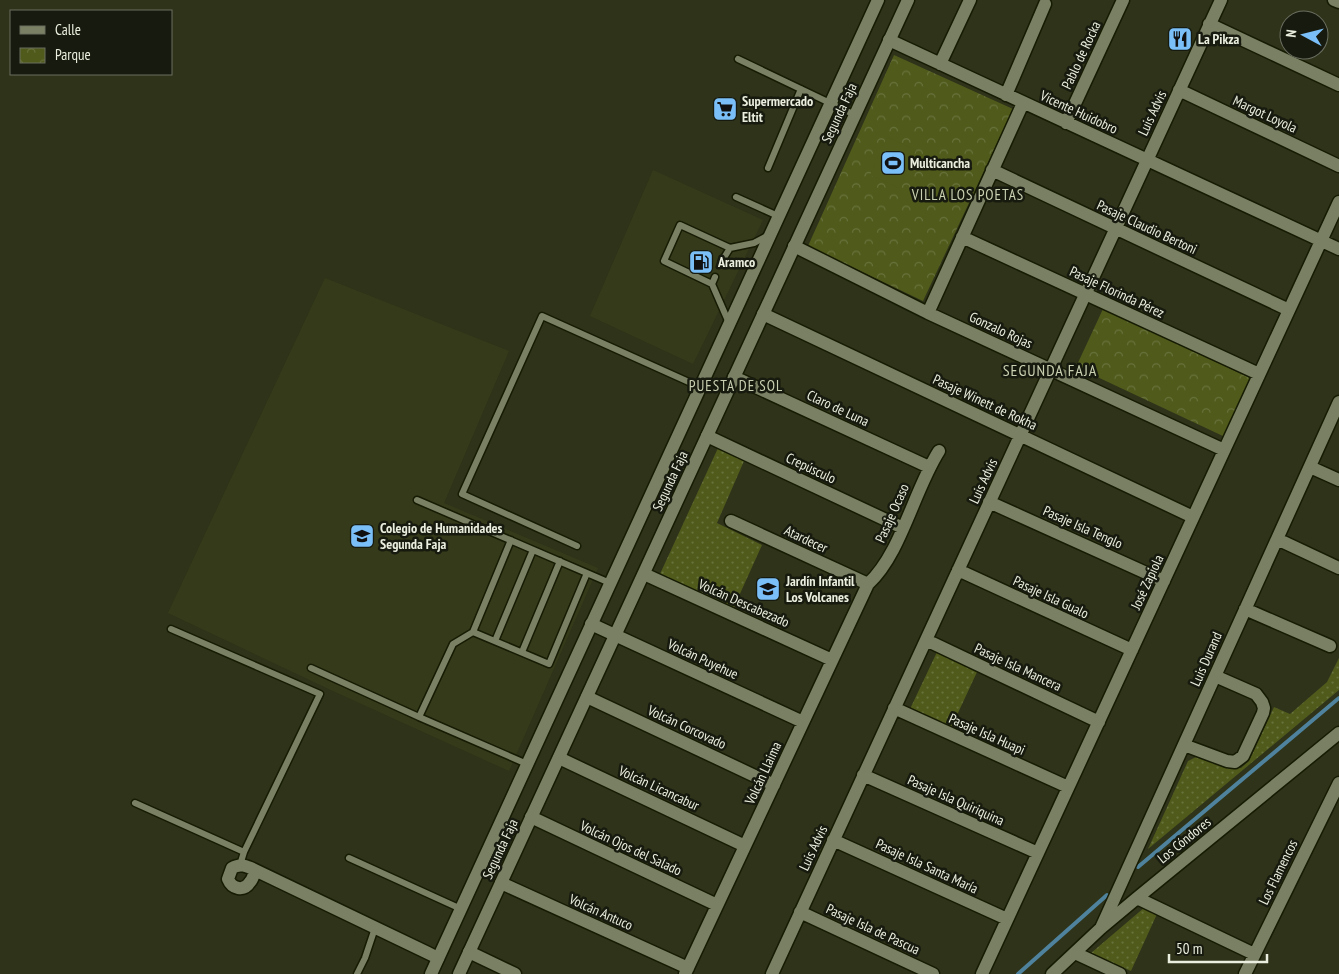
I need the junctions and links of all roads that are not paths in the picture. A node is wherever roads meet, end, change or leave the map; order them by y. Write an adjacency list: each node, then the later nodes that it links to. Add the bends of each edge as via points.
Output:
1 (878, 0): 17 (street, Segunda Faja)
2 (908, 0): 10 (street, Segunda Faja)
3 (970, 0): 12 (street)
4 (1123, 0): 20 (street, Pablo de Rocka)
5 (1221, 0): 9 (street, Luis Advis)
6 (1334, 0): 7 (street)
7 (1339, 2)
8 (1045, 4): 16 (street)
9 (1210, 24): 13 (street); 15 (street, Luis Advis)
10 (889, 40): 12 (street, Vicente Huidobro); 19 (street, Segunda Faja)
11 (738, 59): 14 (lane)
12 (940, 64): 16 (street, Vicente Huidobro)
13 (1339, 85)
14 (801, 89): 17 (lane); 23 (lane)
15 (1179, 90): 21 (street, Luis Advis); 22 (street, Margot Loyola)
16 (1006, 95): 18 (street, Vicente Huidobro)
17 (830, 103): 19 (lane); 27 (street, Segunda Faja)
18 (1023, 103): 20 (street, Vicente Huidobro); 24 (street)
19 (854, 115): 32 (street, Segunda Faja)
20 (1066, 123): 21 (street, Vicente Huidobro)
21 (1147, 160): 28 (street, Luis Advis); 31 (street, Vicente Huidobro)
22 (1339, 166)
23 (768, 168)
24 (992, 170): 28 (street, Pasaje Claudio Bertoni); 30 (street)
25 (736, 197): 27 (lane)
26 (1339, 202): 31 (street, José Zapiola)
27 (778, 216): 29 (street, Segunda Faja)
28 (1116, 228): 38 (street, Luis Advis); 39 (street, Pasaje Claudio Bertoni)
29 (770, 234): 33 (lane); 42 (street, Segunda Faja)
30 (962, 237): 38 (street, Pasaje Florinda Pérez); 40 (street)
31 (1321, 241): 34 (street, Vicente Huidobro); 39 (street, José Zapiola)
32 (794, 246): 40 (street, Gonzalo Rojas); 41 (street, Segunda Faja)
33 (730, 248): 35 (lane); 37 (lane, via 680,225 664,261)
34 (1339, 249)
35 (722, 261)
36 (715, 276): 37 (lane)
37 (712, 284): 42 (lane)
38 (1085, 294): 43 (street, Luis Advis); 44 (street, Pasaje Florinda Pérez)
39 (1289, 310): 44 (street, José Zapiola)
40 (928, 313): 43 (street, Gonzalo Rojas)
41 (763, 314): 45 (street, Segunda Faja); 49 (street, Pasaje Winett de Rokha)
42 (729, 324): 70 (street, Segunda Faja)
43 (1050, 370): 49 (street, Luis Advis); 50 (street, Gonzalo Rojas)
44 (1260, 374): 50 (street, José Zapiola)
45 (734, 377): 48 (street, Segunda Faja); 52 (street, Claro de Luna)
46 (691, 383): 62 (lane, via 542,316 462,494)
47 (1338, 408): 53 (street, Luis Durand)
48 (707, 436): 59 (street, Crepúsculo); 68 (street, Segunda Faja)
49 (1020, 436): 56 (street, Luis Advis); 57 (street, Pasaje Winett de Rokha)
50 (1224, 450): 57 (street, José Zapiola)
51 (939, 451): 52 (street, Pasaje Ocaso)
52 (929, 467): 59 (street, Pasaje Ocaso)
53 (1310, 467): 54 (street); 60 (street, Luis Durand)
54 (1339, 480)
55 (417, 500): 61 (lane)
56 (990, 502): 66 (street, Luis Advis); 69 (street, Pasaje Isla Tenglo)
57 (1193, 518): 69 (street, José Zapiola)
58 (732, 520): 71 (street, Atardecer)
59 (903, 528): 71 (street, Pasaje Ocaso, via 887,561)
60 (1277, 539): 65 (street); 72 (street, Luis Durand)
61 (511, 540): 63 (lane); 75 (lane)
62 (577, 546)
63 (533, 550): 64 (lane); 78 (lane)
64 (560, 561): 67 (lane); 81 (lane)
65 (1339, 568)
66 (958, 570): 77 (street, Luis Advis); 80 (street, Pasaje Isla Gualo)
67 (587, 573): 70 (lane); 81 (lane, via 549,664)
68 (644, 574): 76 (street, Segunda Faja); 82 (street, Volcán Descabezado)
69 (1164, 581): 80 (street, José Zapiola)
70 (610, 583): 73 (street, Segunda Faja)
71 (868, 584): 82 (street, Volcán Llaima)
72 (1245, 609): 79 (street); 84 (street, Luis Durand)
73 (591, 624): 76 (street, Volcán Puyehue); 93 (street, Segunda Faja)
74 (171, 628): 102 (lane, via 320,694)
75 (473, 632): 78 (lane); 87 (lane, via 453,644)
76 (616, 635): 85 (street, Segunda Faja); 88 (street, Volcán Puyehue)
77 (926, 640): 86 (street, Luis Advis); 89 (street, Pasaje Isla Mancera)
78 (495, 641): 81 (lane)
79 (1330, 646)
80 (1132, 650): 89 (street, José Zapiola)
81 (522, 652)
82 (832, 660): 88 (street, Volcán Llaima)
83 (311, 668): 87 (lane)
84 (1215, 676): 91 (street, Luis Durand); 91 (street, via 1256,694 1262,702 1263,713 1243,756 1235,762)
85 (587, 697): 92 (street, Segunda Faja); 96 (street, Volcán Corcovado)
86 (894, 708): 94 (street, Luis Advis); 97 (street, Pasaje Isla Huapi)
87 (419, 717): 93 (lane)
88 (803, 722): 96 (street, Volcán Llaima)
89 (1098, 722): 97 (street, José Zapiola)
90 (1339, 733): 108 (street, Los Cóndores)
91 (1184, 745): 114 (street, Luis Durand)
92 (559, 758): 99 (street, Segunda Faja); 101 (street, Volcán Licancabur)
93 (527, 764): 110 (street, Segunda Faja)
94 (863, 775): 100 (street, Luis Advis); 103 (street, Pasaje Isla Quiriquina)
95 (1339, 782): 117 (street, Los Flamencos)
96 (774, 784): 101 (street, Volcán Llaima)
97 (1068, 787): 103 (street, José Zapiola)
98 (135, 803): 102 (lane)
99 (531, 818): 107 (street, Segunda Faja); 109 (street, Volcán Ojos del Salado)
100 (833, 840): 111 (street, Luis Advis); 112 (street, Pasaje Isla Santa María)
101 (745, 846): 109 (street, Volcán Llaima)
102 (244, 852): 105 (lane)
103 (1038, 853): 112 (street, José Zapiola)
104 (349, 858): 110 (lane)
105 (240, 865): 106 (street); 106 (street, via 228,873 228,879 239,889 248,885)
106 (255, 870): 113 (street)
107 (501, 883): 115 (street, Segunda Faja); 119 (street, Volcán Antuco)
108 (1137, 898): 114 (street, Los Cóndores); 117 (street)
109 (717, 905): 119 (street, Volcán Llaima)
110 (461, 909): 118 (street, Segunda Faja)
111 (800, 912): 124 (street, Luis Advis); 125 (street, Pasaje Isla de Pascua)
112 (1007, 920): 126 (street, José Zapiola)
113 (374, 928): 118 (street); 120 (lane)
114 (1101, 928): 116 (street, Los Cóndores)
115 (469, 952): 122 (street, Segunda Faja); 123 (street)
116 (1075, 953): 127 (street, Los Cóndores); 128 (street)
117 (1254, 954): 129 (street, Los Flamencos)
118 (438, 958): 121 (street, Segunda Faja)
119 (686, 971)
120 (357, 974)
121 (431, 974)
122 (459, 974)
123 (515, 974)
124 (772, 974)
125 (933, 974)
126 (982, 974)
127 (1052, 974)
128 (1120, 974)
129 (1245, 974)

